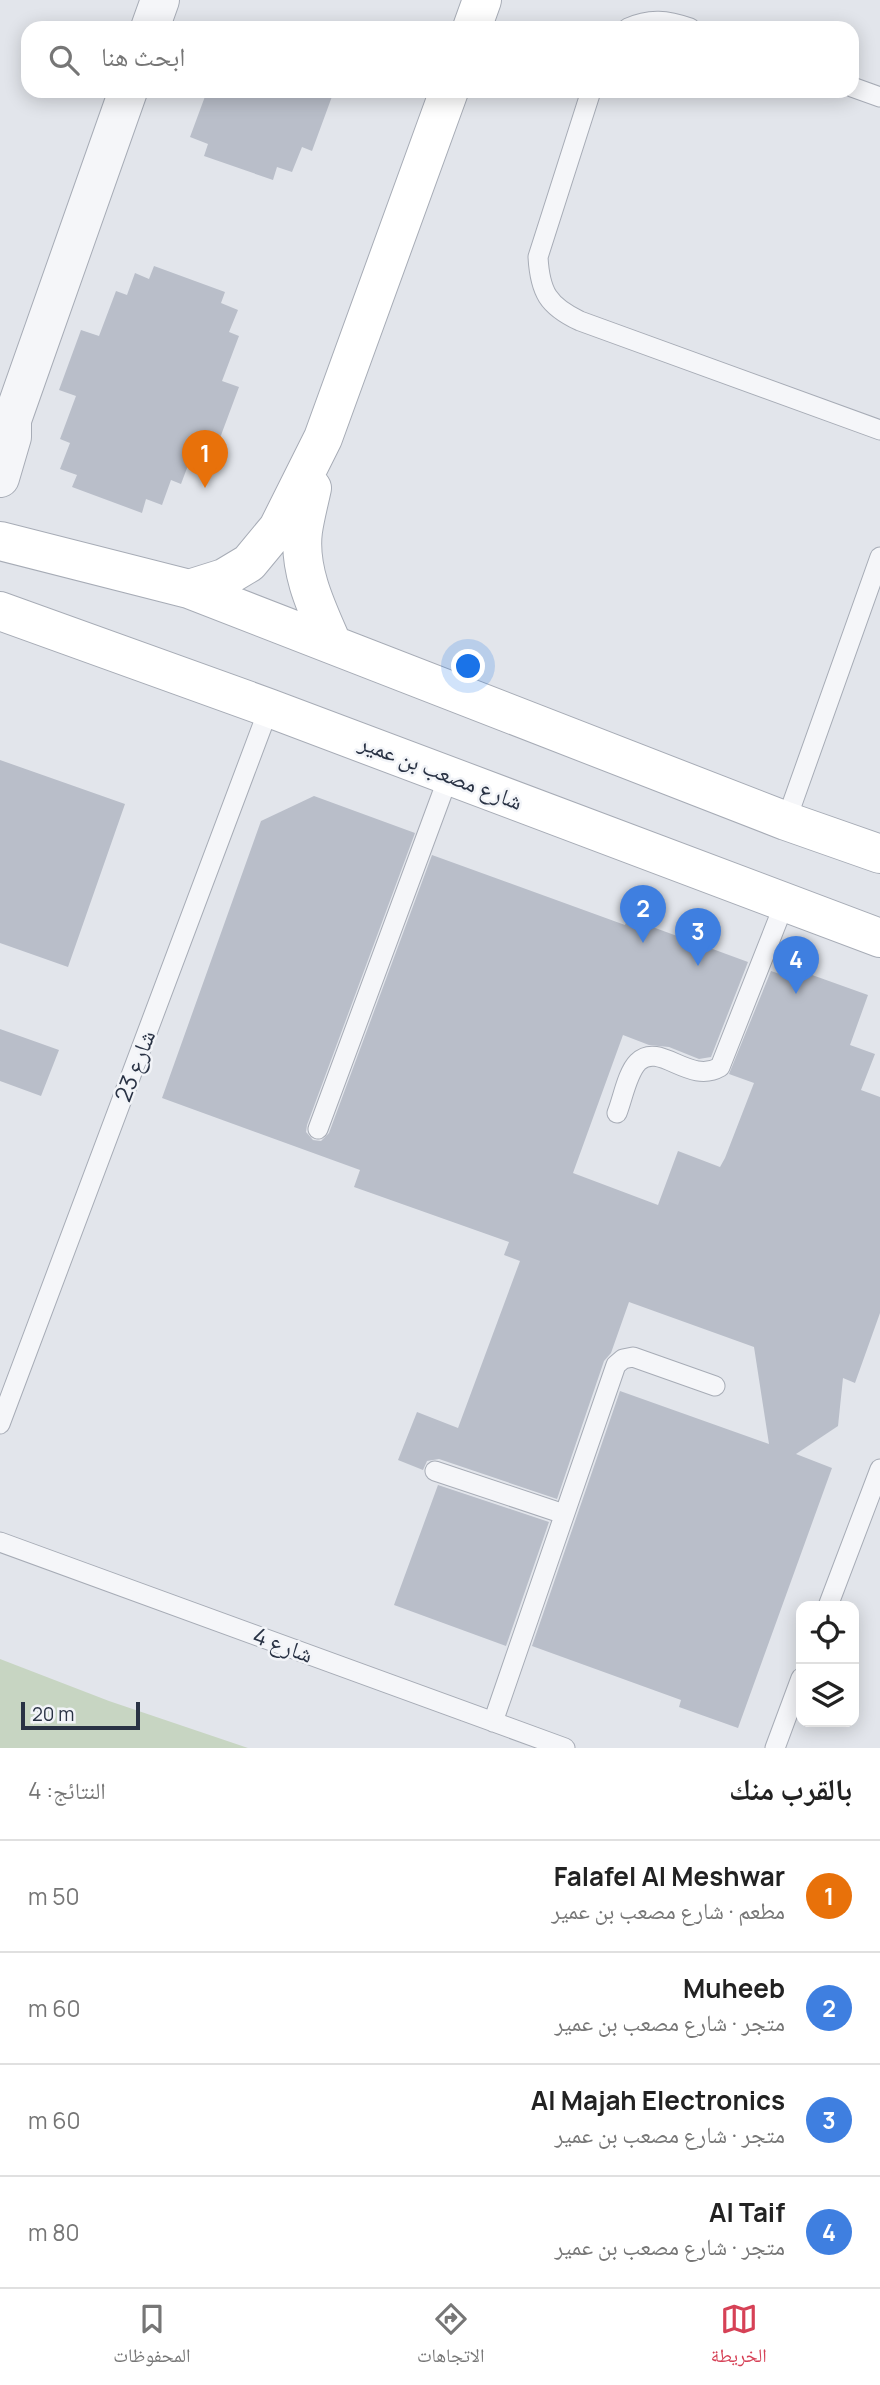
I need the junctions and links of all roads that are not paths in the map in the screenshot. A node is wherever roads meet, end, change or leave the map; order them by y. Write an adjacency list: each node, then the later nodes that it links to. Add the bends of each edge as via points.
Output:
1 (160, 0): 3 (street)
2 (482, 0): 4 (street)
3 (152, 21)
4 (474, 21)
5 (652, 21): 6 (lane)
6 (670, 21)
7 (859, 90): 8 (lane)
8 (880, 97)
9 (125, 98): 12 (street)
10 (446, 98): 14 (street)
11 (589, 98): 13 (lane, via 538,257 539,278 547,297 561,312 580,321)
12 (6, 423): 15 (street, via 12,437)
13 (880, 430)
14 (323, 438): 18 (street, via 264,547 225,578); 20 (street, via 303,534 308,582)
15 (0, 478)
16 (0, 541): 18 (street)
17 (880, 557): 23 (lane)
18 (189, 589): 20 (street)
19 (0, 611): 21 (street, شارع مصعب بن عمير)
20 (332, 643): 23 (street)
21 (269, 708): 22 (street, شارع مصعب بن عمير); 30 (lane, شارع 23)
22 (449, 775): 25 (street, شارع مصعب بن عمير); 28 (lane)
23 (786, 821): 24 (street)
24 (880, 854)
25 (785, 902): 26 (street, شارع مصعب بن عمير); 27 (lane, via 720,1067 701,1073 649,1056 633,1070)
26 (880, 938)
27 (617, 1113)
28 (318, 1129)
29 (715, 1386): 33 (lane, via 633,1357 623,1359 612,1373)
30 (0, 1424)
31 (880, 1469): 35 (lane)
32 (435, 1471): 33 (lane)
33 (564, 1514): 37 (lane)
34 (0, 1542): 37 (lane, شارع 4)
35 (830, 1601)
36 (796, 1691): 39 (lane)
37 (493, 1722): 38 (lane, شارع 4)
38 (565, 1748)
39 (775, 1748)

